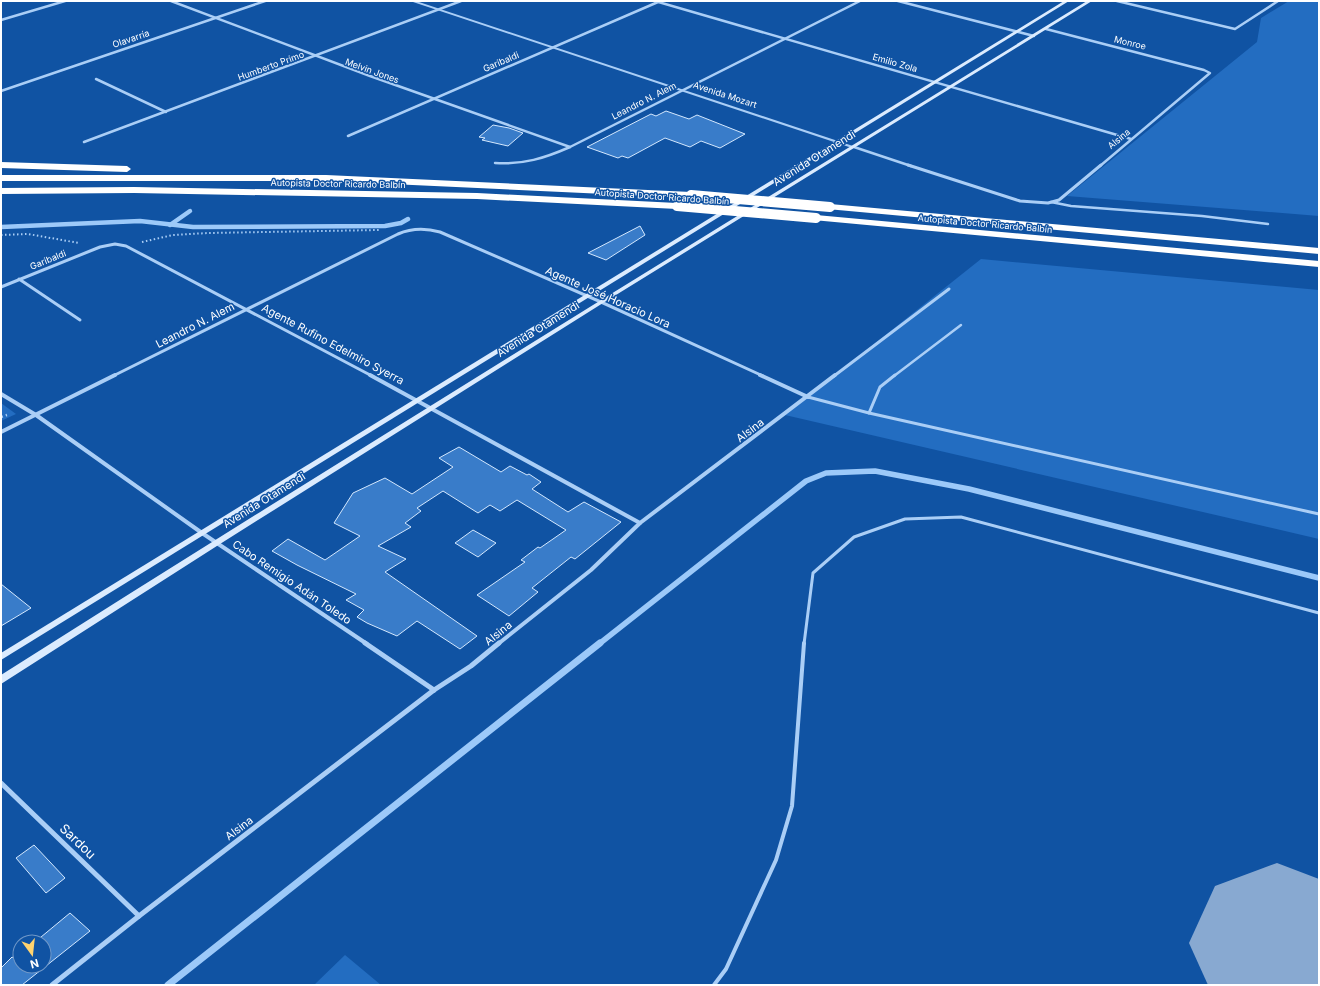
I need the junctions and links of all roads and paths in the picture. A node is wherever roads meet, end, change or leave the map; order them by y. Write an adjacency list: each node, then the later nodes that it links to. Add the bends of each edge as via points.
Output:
1 (65, 1): 16 (street)
2 (171, 1): 15 (street, Melvin Jones)
3 (265, 1): 15 (street, Olavarría)
4 (412, 1): 14 (street, Avenida Mozart)
5 (461, 1): 14 (street, Humberto Primo)
6 (654, 1): 13 (street, Emilio Zola)
7 (860, 1): 20 (street, Leandro N. Alem)
8 (898, 1): 18 (street)
9 (1067, 1): 18 (main road, Avenida Otamendi)
10 (1090, 1): 17 (main road, Avenida Otamendi)
11 (1117, 1): 12 (street, via 1232,29 1238,28)
12 (1278, 1)
13 (659, 2): 20 (street, Emilio Zola); 21 (street, Garibaldi)
14 (439, 10): 21 (street, Avenida Mozart); 22 (street, Humberto Primo)
15 (214, 18): 22 (street, Melvin Jones); 28 (street, Olavarría)
16 (1, 20)
17 (1046, 29): 19 (main road, Avenida Otamendi); 23 (street, Monroe)
18 (1017, 31): 19 (street); 25 (main road, Avenida Otamendi)
19 (1034, 36): 26 (main road, Avenida Otamendi)
20 (784, 38): 25 (street, Emilio Zola); 27 (street, Leandro N. Alem)
21 (554, 47): 27 (street, Avenida Mozart); 29 (street, Garibaldi)
22 (314, 57): 29 (street, Melvin Jones); 30 (street, Humberto Primo)
23 (1210, 73): 32 (street, Alsina)
24 (96, 79): 30 (street)
25 (935, 82): 26 (street, Emilio Zola); 34 (main road, Avenida Otamendi)
26 (950, 87): 32 (street, Emilio Zola); 36 (main road, Avenida Otamendi)
27 (684, 90): 34 (street, Avenida Mozart); 35 (street, Leandro N. Alem)
28 (1, 91)
29 (432, 100): 31 (street, Garibaldi); 35 (street, Melvin Jones)
30 (166, 112): 33 (street, Humberto Primo)
31 (348, 136)
32 (1131, 139): 44 (street, Alsina, via 1059,200)
33 (84, 142)
34 (839, 142): 36 (street, Avenida Mozart); 56 (main road, Avenida Otamendi)
35 (570, 147): 37 (street, Leandro N. Alem, via 524,164)
36 (854, 147): 45 (street, Avenida Mozart); 57 (main road, Avenida Otamendi)
37 (495, 163)
38 (1, 165): 40 (highway)
39 (1, 178): 40 (highway, Autopista Doctor Ricardo Balbín)
40 (326, 178): 51 (highway, Autopista Doctor Ricardo Balbín, bridge, via 691,195)
41 (134, 190): 42 (highway, Autopista Doctor Ricardo Balbín); 43 (highway); 52 (highway, Autopista Doctor Ricardo Balbín, bridge, via 477,196 677,206)
42 (1, 191)
43 (1, 195)
44 (1051, 202): 45 (street, Alsina); 46 (lane)
45 (1033, 203)
46 (1268, 224)
47 (398, 234): 49 (path, via 374,230 208,233 173,235); 56 (street, Agente José Horacio Lora, via 415,228 440,232); 58 (street, Leandro N. Alem)
48 (1, 235): 50 (path, via 28,234)
49 (126, 246): 50 (street, Agente Rufino Edelmiro Syerra, via 115,244); 58 (street, Agente Rufino Edelmiro Syerra)
50 (100, 247): 53 (street, Garibaldi)
51 (1319, 251)
52 (1319, 264)
53 (19, 279): 54 (street, Garibaldi); 59 (street)
54 (1, 287)
55 (949, 289): 62 (street, Alsina)
56 (588, 297): 57 (street, Agente José Horacio Lora); 63 (main road, Avenida Otamendi)
57 (601, 302): 62 (street, Agente José Horacio Lora); 64 (main road, Avenida Otamendi)
58 (248, 308): 63 (street, Agente Rufino Edelmiro Syerra); 66 (street, Leandro N. Alem)
59 (80, 320)
60 (962, 325): 65 (lane, via 880,387)
61 (1, 394): 66 (street, Cabo Remigio Adán Toledo)
62 (808, 397): 65 (lane); 69 (street, Alsina)
63 (419, 401): 64 (street, Agente Rufino Edelmiro Syerra); 70 (main road, Avenida Otamendi)
64 (432, 408): 69 (street, Agente Rufino Edelmiro Syerra); 71 (main road, Avenida Otamendi)
65 (868, 413): 68 (lane)
66 (36, 415): 67 (street, Leandro N. Alem); 70 (street, Cabo Remigio Adán Toledo)
67 (1, 432)
68 (1319, 514)
69 (640, 524): 75 (street, Alsina, via 591,570 471,666)
70 (202, 533): 71 (street, Cabo Remigio Adán Toledo); 73 (main road, Avenida Otamendi)
71 (217, 542): 74 (main road, Avenida Otamendi); 75 (street, Cabo Remigio Adán Toledo)
72 (1319, 613): 79 (lane, via 961,517 905,519 854,537 813,572 803,652 792,806 776,860 726,969)
73 (1, 657)
74 (1, 680)
75 (434, 690): 77 (street, Alsina)
76 (1, 783): 77 (street, Sardou)
77 (139, 916): 78 (street, Alsina)
78 (52, 985)
79 (714, 985)

